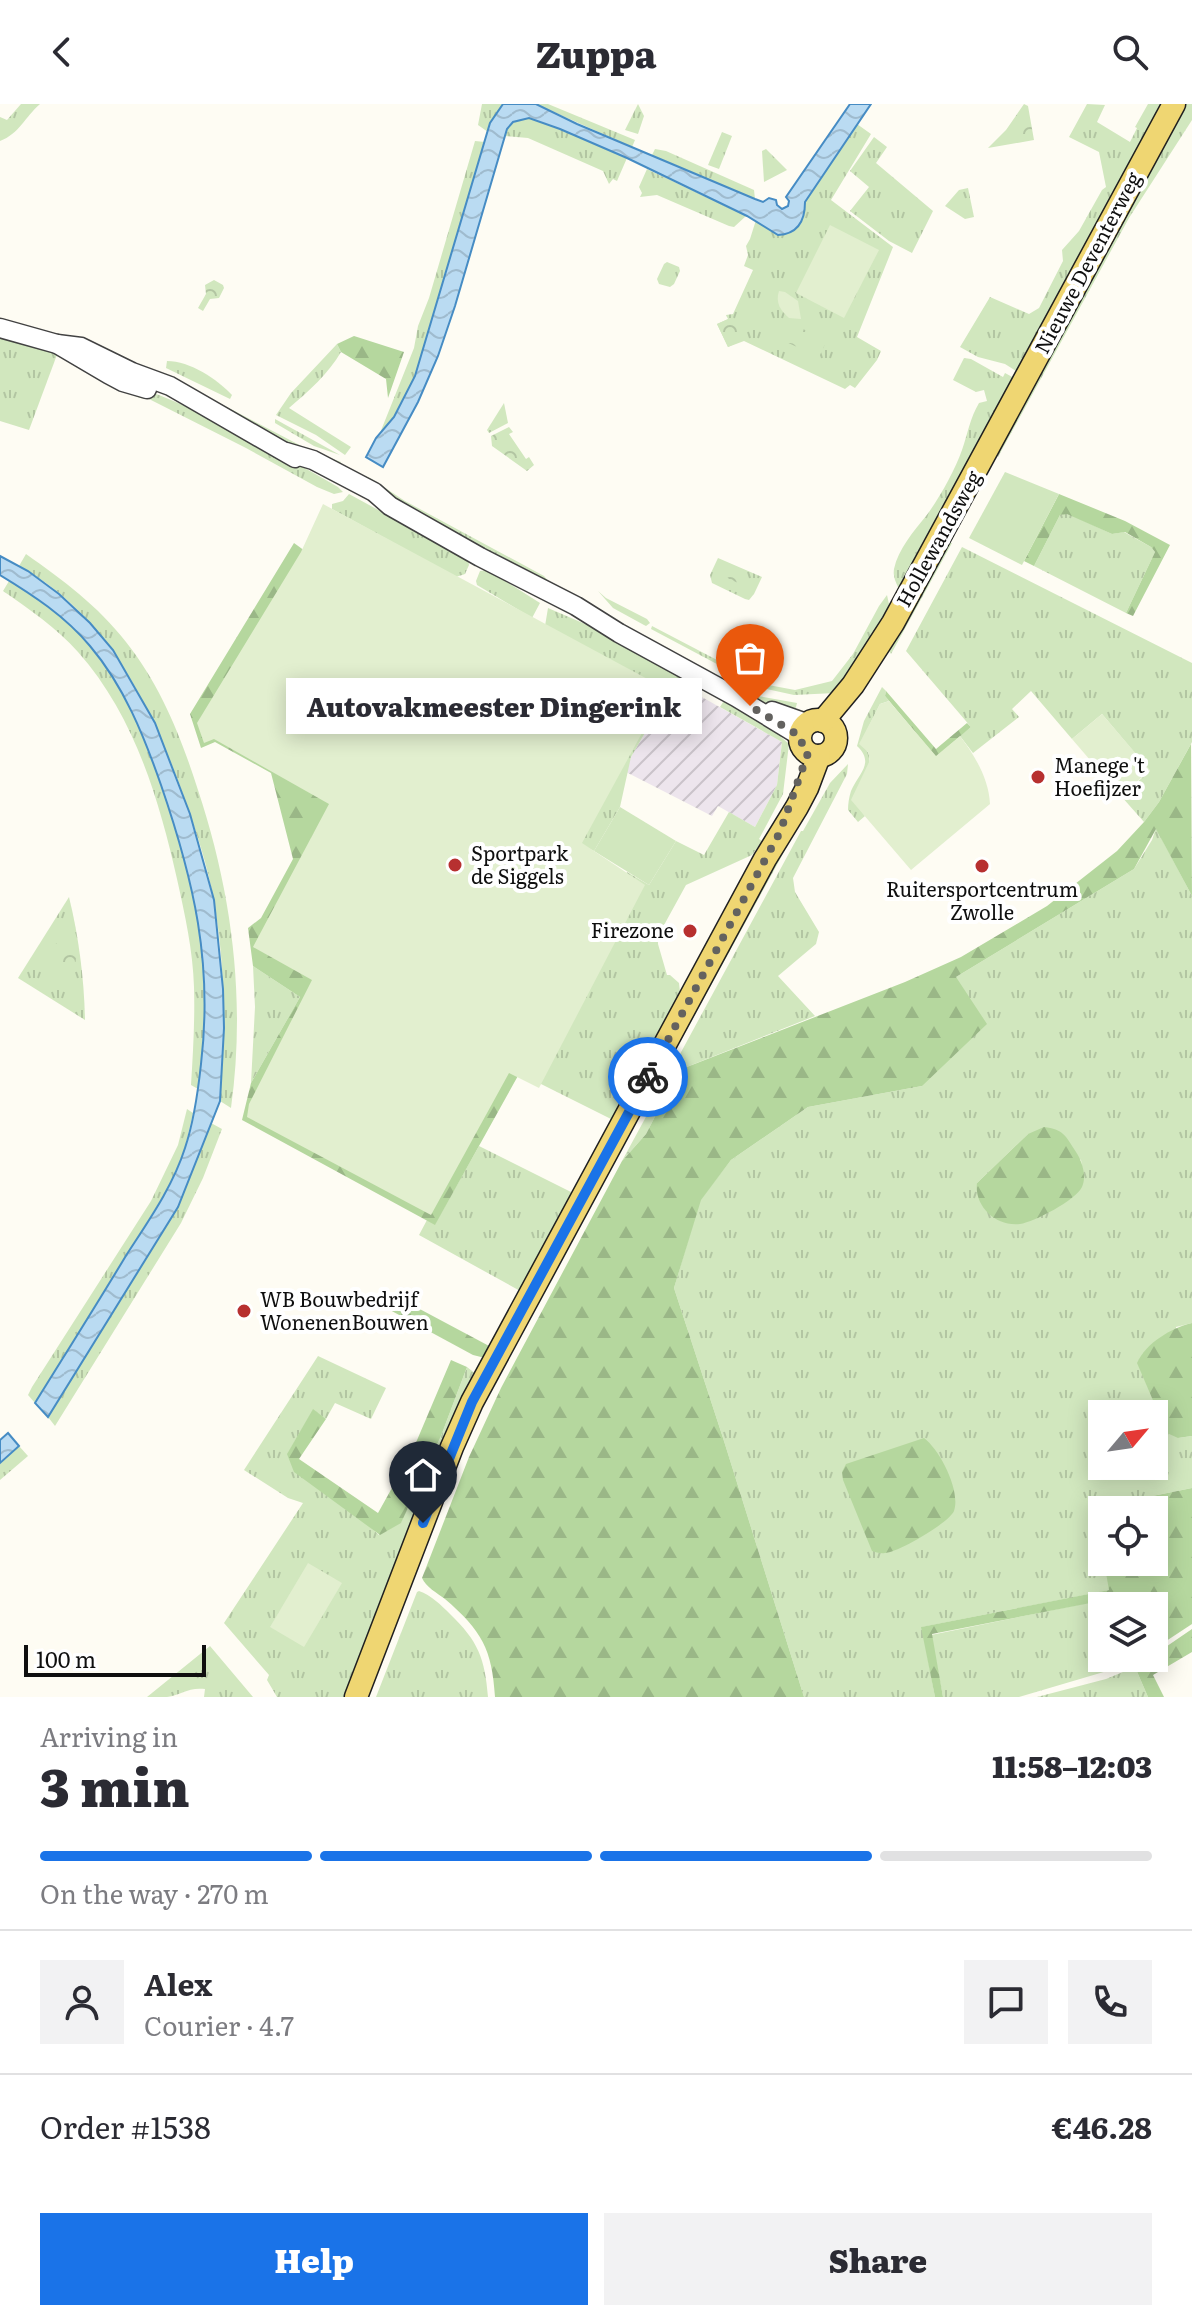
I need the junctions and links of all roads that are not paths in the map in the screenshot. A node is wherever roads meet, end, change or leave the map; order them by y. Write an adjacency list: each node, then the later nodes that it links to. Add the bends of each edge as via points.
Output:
1 (1174, 104): 3 (main road, Nieuwe Deventerweg)
2 (0, 328): 4 (street, via 57,344 123,382 213,413 286,452 313,460 480,557)
3 (1002, 423): 4 (main road, Hollewandsweg, via 875,654 869,674)
4 (815, 737): 5 (main road, Hollewandsweg, via 807,788 472,1402)
5 (356, 1697)

